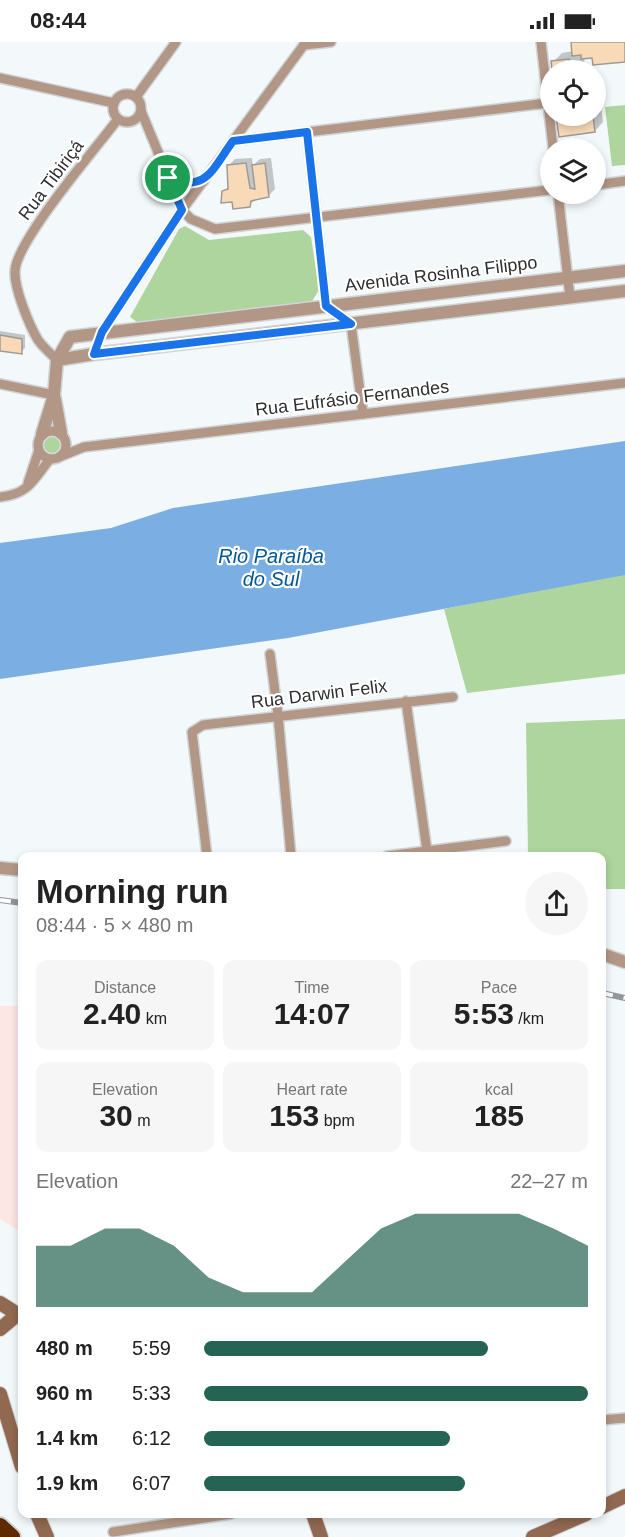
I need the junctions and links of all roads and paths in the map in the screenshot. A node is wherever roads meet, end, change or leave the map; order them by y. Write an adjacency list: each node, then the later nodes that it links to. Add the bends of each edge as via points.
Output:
1 (176, 42): 7 (street)
2 (331, 42): 4 (street)
3 (541, 42): 5 (street)
4 (305, 44): 13 (street)
5 (543, 60)
6 (0, 78): 8 (street)
7 (136, 98): 8 (street, via 123,95); 10 (street)
8 (114, 103): 11 (street, via 113,112)
9 (540, 104): 12 (street)
10 (141, 111): 11 (street, via 132,122); 14 (street)
11 (118, 119): 30 (street, Rua Tibiriçá, via 35,228 15,269 17,292 38,340)
12 (307, 132): 13 (street); 21 (street)
13 (233, 141): 15 (street)
14 (168, 178): 15 (street, via 191,184); 20 (street)
15 (204, 181): 20 (street)
16 (625, 182): 17 (street)
17 (606, 184)
18 (540, 191): 21 (street)
19 (559, 204): 23 (street)
20 (182, 210): 21 (street, via 191,219 215,229); 28 (street)
21 (316, 217): 26 (street)
22 (625, 271): 23 (street, Avenida Rosinha Filippo)
23 (568, 277): 25 (street); 26 (street, Avenida Rosinha Filippo)
24 (625, 291): 25 (street)
25 (570, 297): 27 (street)
26 (326, 306): 27 (street); 28 (street, Avenida Rosinha Filippo)
27 (351, 324): 29 (street); 34 (street)
28 (102, 332): 29 (street); 30 (street, Avenida Rosinha Filippo, via 70,337)
29 (94, 354): 30 (street)
30 (57, 360): 33 (street)
31 (625, 383): 34 (street, Rua Eufrásio Fernandes)
32 (0, 384): 33 (street)
33 (54, 395): 35 (street); 36 (street)
34 (363, 414): 37 (street, Rua Eufrásio Fernandes)
35 (42, 434): 36 (street, via 53,430); 38 (street)
36 (64, 437): 37 (street); 39 (street, via 65,450)
37 (84, 447): 39 (street)
38 (39, 450): 39 (street, via 43,456); 40 (street)
39 (55, 458): 40 (street)
40 (25, 490): 41 (street)
41 (0, 497)
42 (270, 654): 45 (street)
43 (453, 697): 44 (street, Rua Darwin Felix)
44 (406, 701): 45 (street, Rua Darwin Felix); 47 (street)
45 (279, 715): 48 (street, Rua Darwin Felix, via 203,724 192,732); 49 (street)
46 (506, 841): 47 (street)
47 (427, 851): 50 (street)
48 (207, 852)
49 (291, 852)
50 (419, 852)
51 (0, 868): 52 (street)
52 (18, 870)
53 (606, 955): 54 (street)
54 (625, 962)
55 (0, 1303): 56 (main road)
56 (18, 1315)
57 (18, 1317): 58 (main road)
58 (0, 1329)
59 (0, 1394): 62 (main road)
60 (625, 1418): 61 (street)
61 (606, 1420)
62 (18, 1454)
63 (625, 1496): 64 (main road)
64 (606, 1505)
65 (39, 1518): 72 (main road)
66 (183, 1518): 70 (street)
67 (314, 1518): 73 (main road)
68 (577, 1518): 74 (main road)
69 (0, 1526): 71 (highway)
70 (112, 1532)
71 (12, 1537)
72 (47, 1537)
73 (321, 1537)
74 (535, 1537)

